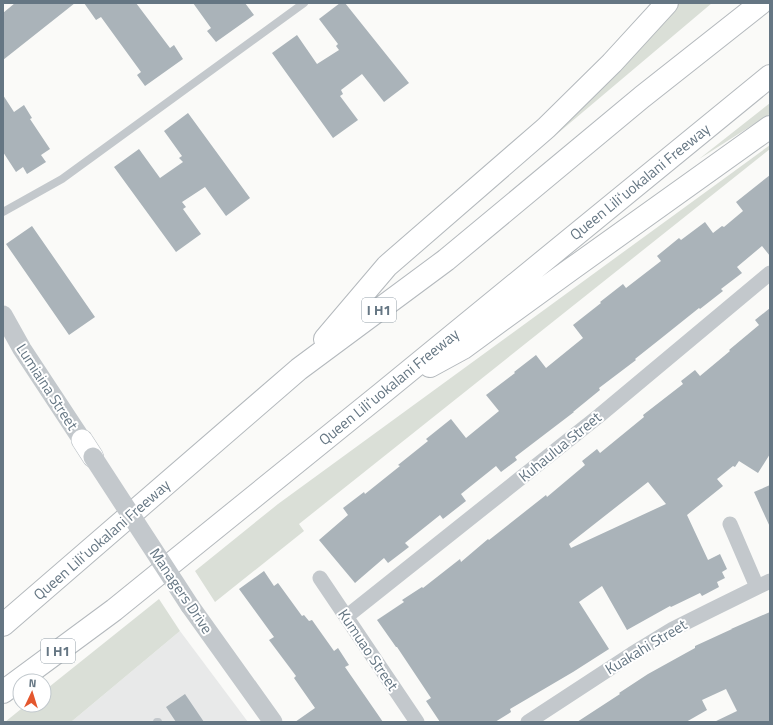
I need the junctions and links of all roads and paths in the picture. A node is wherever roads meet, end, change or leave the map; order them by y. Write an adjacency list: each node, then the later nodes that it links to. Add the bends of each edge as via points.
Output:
1 (304, 3): 6 (lane, via 62,179)
2 (667, 3): 9 (highway, via 612,63 546,128 387,266)
3 (762, 3): 9 (highway, Queen Liliʻuokalani Freeway / I H1, via 642,97 446,260)
4 (770, 76): 10 (highway, Queen Liliʻuokalani Freeway / I H1)
5 (770, 127): 10 (highway, via 463,348)
6 (3, 212)
7 (770, 273): 16 (street, Kuhaulua Street, via 600,415)
8 (3, 315): 11 (street, Lumiaina Street, via 22,349)
9 (299, 369): 17 (highway, Queen Liliʻuokalani Freeway / I H1)
10 (380, 394): 18 (highway, Queen Liliʻuokalani Freeway / I H1, via 114,610)
11 (82, 440): 12 (main road, Lumiaina Street)
12 (93, 457): 19 (street, Managers Drive, bridge, via 190,606)
13 (730, 524): 15 (street)
14 (320, 578): 16 (street, Kumuao Street)
15 (764, 584): 21 (street, Kuakahi Street, via 673,629)
16 (346, 617): 20 (street, Kumuao Street)
17 (3, 625)
18 (3, 692)
19 (273, 722)
20 (417, 722)
21 (528, 722)

